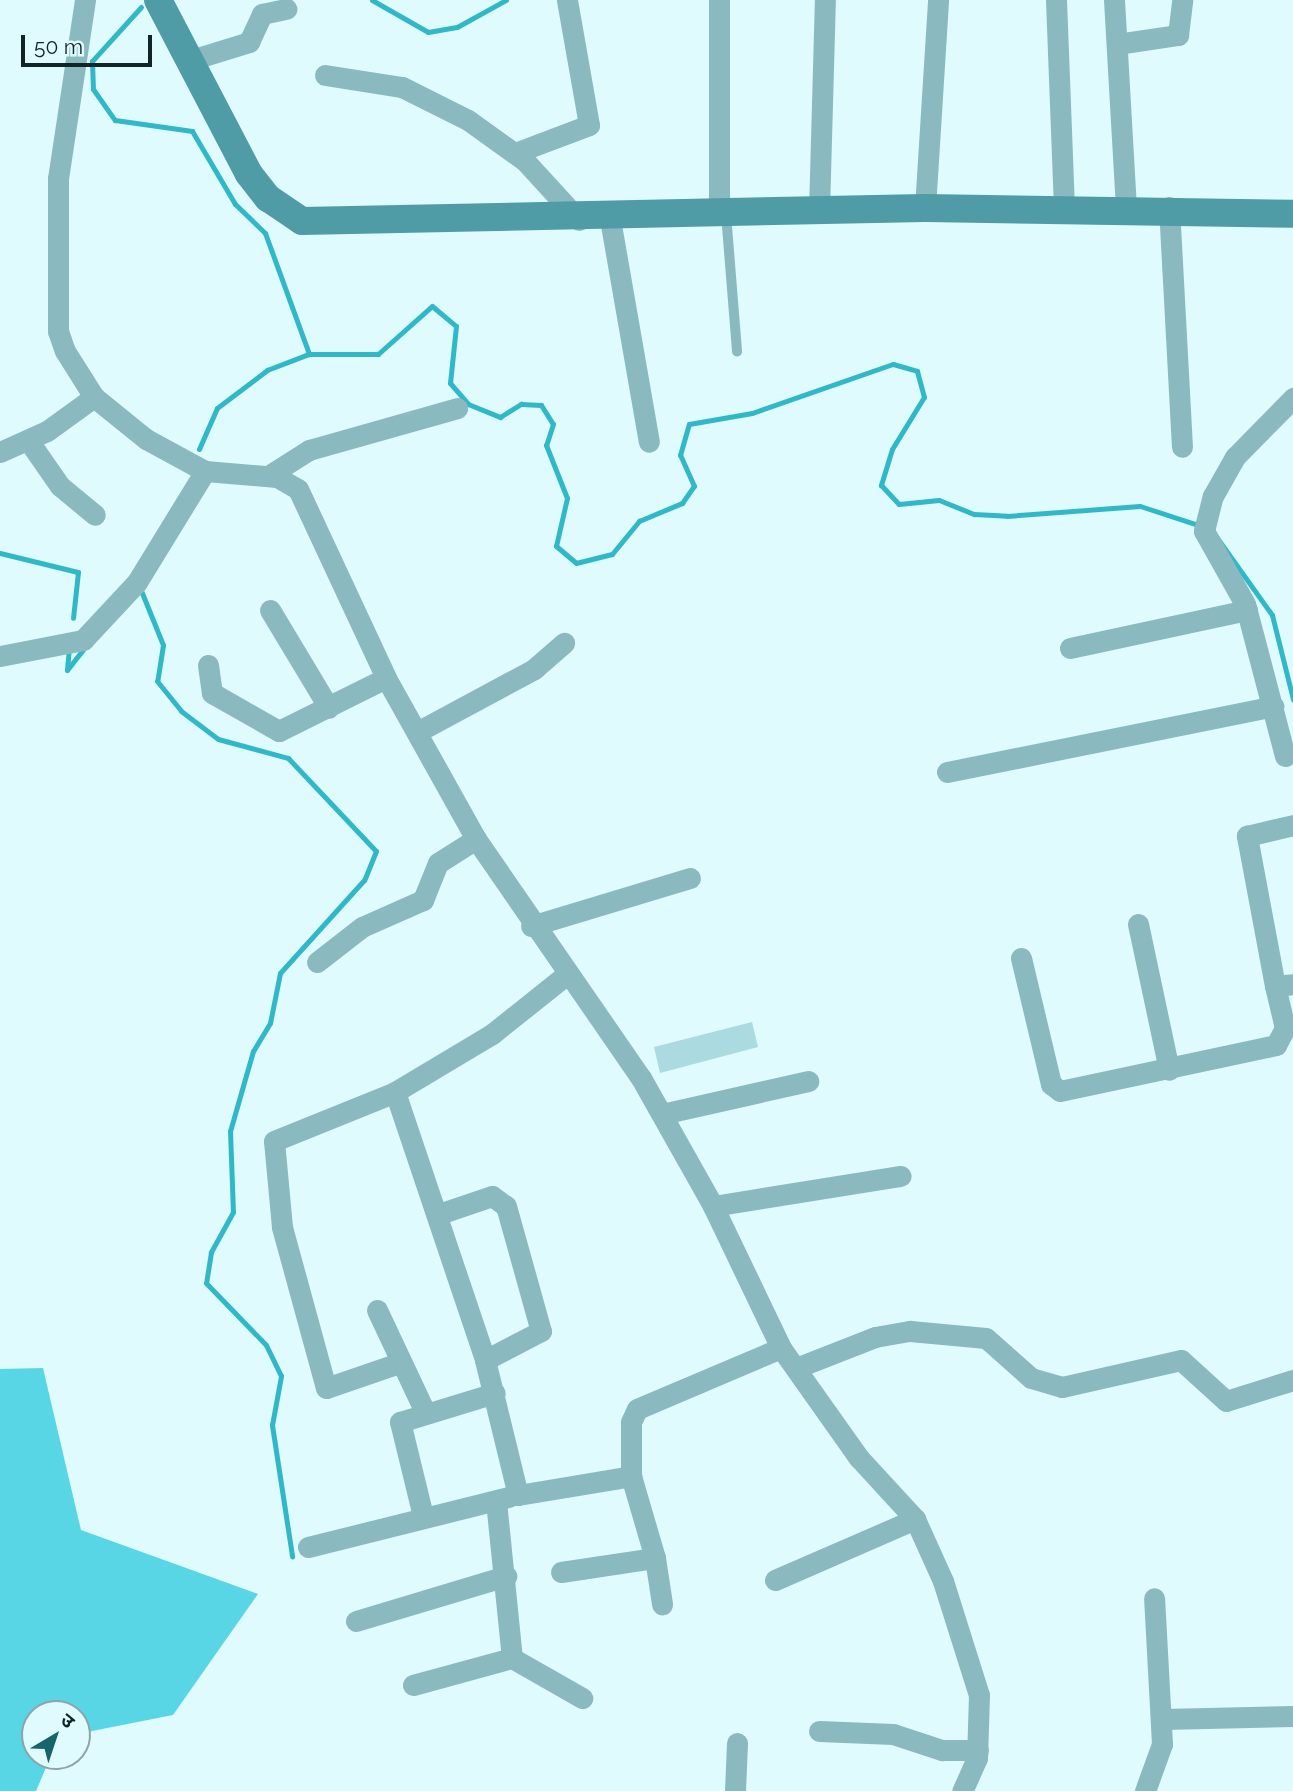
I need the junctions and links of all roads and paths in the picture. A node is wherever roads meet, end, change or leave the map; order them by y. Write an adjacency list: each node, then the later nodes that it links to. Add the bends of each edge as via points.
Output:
1 (85, 0): 25 (street, via 58,178 58,331)
2 (158, 0): 12 (main road)
3 (567, 0): 14 (street, via 589,125)
4 (719, 0): 21 (street)
5 (825, 0): 19 (street)
6 (938, 0): 17 (street)
7 (1056, 0): 18 (street)
8 (1114, 0): 11 (street)
9 (1182, 0): 11 (street, via 1178,35)
10 (286, 9): 12 (street, via 262,14 249,42)
11 (1117, 44): 15 (street)
12 (191, 60): 23 (main road, via 249,174 302,221)
13 (325, 75): 14 (street, via 411,91 468,120)
14 (516, 153): 23 (street)
15 (1126, 207): 16 (main road); 18 (main road)
16 (1169, 207): 20 (main road); 30 (street)
17 (925, 208): 18 (main road); 19 (main road)
18 (1064, 208)
19 (819, 211): 21 (main road)
20 (1293, 214)
21 (722, 215): 22 (main road); 24 (lane)
22 (610, 219): 23 (main road); 29 (street)
23 (579, 220)
24 (737, 352)
25 (94, 397): 28 (street); 32 (street, via 146,439)
26 (1293, 398): 36 (street, via 1235,457 1206,524)
27 (457, 408): 33 (street, via 309,450)
28 (28, 440): 31 (street); 34 (street, via 60,486)
29 (649, 442)
30 (1182, 447)
31 (0, 452)
32 (205, 471): 33 (street); 39 (street, via 137,582 83,640)
33 (268, 476): 41 (street, via 298,489)
34 (95, 515)
35 (270, 610): 43 (street)
36 (1247, 610): 38 (street); 42 (street)
37 (564, 643): 44 (street, via 534,669)
38 (1070, 648)
39 (0, 656)
40 (208, 664): 43 (street, via 212,693 276,730)
41 (386, 678): 43 (street); 44 (street)
42 (1273, 706): 45 (street); 46 (street)
43 (329, 708)
44 (419, 731): 48 (street)
45 (1285, 756)
46 (947, 772)
47 (1293, 825): 55 (street, via 1247,836)
48 (476, 839): 51 (street); 53 (street, via 438,863 423,900 362,927)
49 (690, 878): 51 (street)
50 (1138, 924): 56 (street)
51 (531, 926): 54 (street)
52 (1021, 958): 56 (street, via 1057,1090)
53 (317, 962)
54 (566, 975): 58 (street, via 492,1034); 59 (street)
55 (1284, 985): 56 (street, via 1285,1028 1280,1043)
56 (1169, 1070)
57 (808, 1082): 59 (street)
58 (395, 1092): 62 (street); 66 (street, via 280,1133 272,1147 282,1227 326,1388)
59 (662, 1114): 61 (street)
60 (901, 1176): 61 (street)
61 (713, 1206): 64 (street)
62 (439, 1214): 65 (street); 65 (street, via 492,1196 506,1206 541,1331)
63 (377, 1310): 66 (street)
64 (781, 1348): 67 (street); 71 (street, via 637,1409 631,1422)
65 (485, 1360): 69 (street)
66 (399, 1363): 70 (street)
67 (796, 1368): 68 (street, via 875,1337 910,1331 986,1338 1031,1378 1062,1387 1181,1360 1226,1401); 75 (street, via 859,1458)
68 (1293, 1380)
69 (495, 1393): 70 (street); 72 (street)
70 (424, 1410): 74 (street, via 399,1425)
71 (631, 1476): 72 (street); 77 (street)
72 (518, 1495): 73 (street)
73 (496, 1501): 74 (street); 79 (street)
74 (423, 1516): 76 (street)
75 (915, 1519): 80 (street); 91 (street, via 943,1581 979,1695)
76 (308, 1547)
77 (655, 1558): 78 (street); 82 (street)
78 (561, 1572)
79 (506, 1576): 83 (street); 84 (street)
80 (775, 1580)
81 (1154, 1598): 88 (street)
82 (662, 1604)
83 (356, 1621)
84 (512, 1658): 85 (street); 86 (street)
85 (413, 1685)
86 (582, 1698)
87 (1293, 1716): 88 (street)
88 (1163, 1719): 94 (street, via 1162,1744)
89 (819, 1731): 91 (street, via 893,1734 942,1750)
90 (737, 1743): 92 (street)
91 (978, 1750): 93 (street)
92 (735, 1791)
93 (962, 1791)
94 (1145, 1791)

